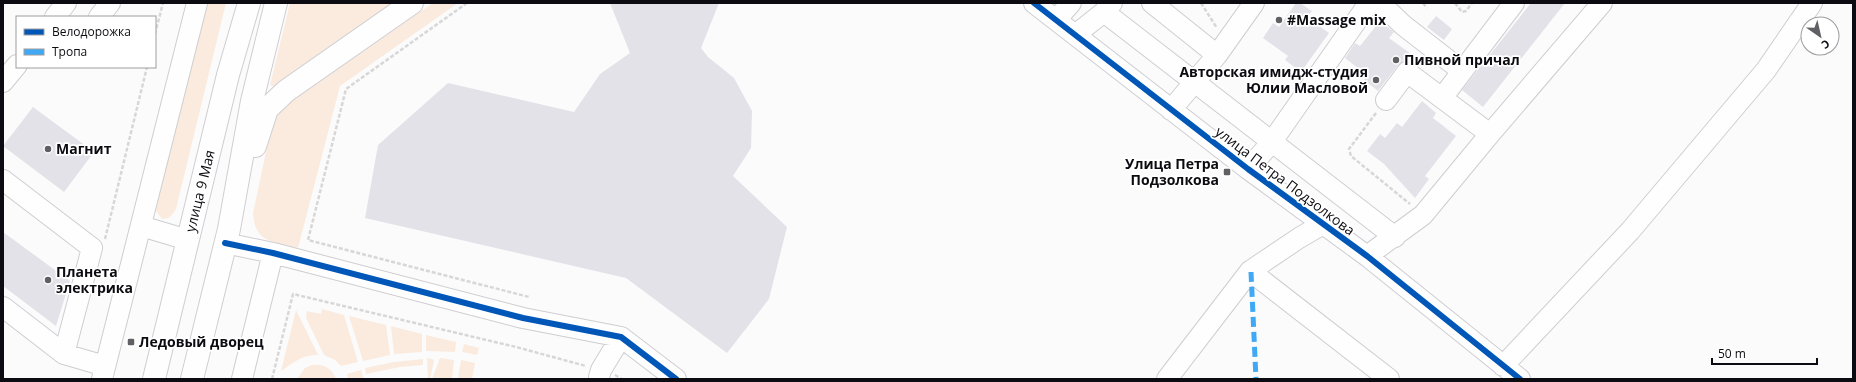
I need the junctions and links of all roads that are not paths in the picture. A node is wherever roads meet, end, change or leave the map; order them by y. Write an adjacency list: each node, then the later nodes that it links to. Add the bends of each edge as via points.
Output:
1 (66, 3): 17 (street)
2 (110, 3): 18 (street)
3 (197, 3): 34 (street)
4 (249, 3): 37 (main road, улица 9 Мая, via 228,75)
5 (276, 3): 35 (main road, via 252,101)
6 (412, 3): 35 (main road, via 286,91 267,109)
7 (1034, 3): 19 (street, улица Петра Подзолкова)
8 (1071, 3): 19 (street)
9 (1152, 3): 21 (street)
10 (1254, 3): 21 (street)
11 (1368, 3): 30 (street)
12 (1380, 3): 23 (street)
13 (1514, 3): 23 (street)
14 (1602, 3): 29 (street)
15 (1812, 3): 44 (street, via 1766,70 1630,231)
16 (1108, 8): 20 (street); 25 (street)
17 (56, 16)
18 (100, 16)
19 (1056, 20): 20 (street, улица Петра Подзолкова)
20 (1075, 35): 28 (street, улица Петра Подзолкова)
21 (1222, 48): 25 (street)
22 (16, 66): 24 (street)
23 (1462, 71): 26 (street)
24 (3, 82)
25 (1194, 83): 28 (street); 30 (street)
26 (1442, 98): 27 (street, via 1407,72); 29 (street)
27 (1386, 100)
28 (1171, 110): 31 (street, улица Петра Подзолкова)
29 (1490, 134): 36 (street, via 1423,215)
30 (1271, 143): 31 (street); 36 (street)
31 (1248, 169): 33 (street, улица Петра Подзолкова)
32 (3, 180): 43 (street, via 92,248)
33 (1323, 224): 39 (street, улица Петра Подзолкова); 40 (street)
34 (140, 226): 37 (street); 45 (street)
35 (227, 236): 38 (street); 49 (main road)
36 (1395, 237): 39 (street)
37 (188, 240): 48 (main road, улица 9 Мая)
38 (273, 253): 42 (street, via 523,318); 50 (street)
39 (1367, 256): 44 (street, улица Петра Подзолкова)
40 (1250, 271): 47 (street); 52 (street)
41 (3, 307): 43 (street)
42 (621, 337): 46 (street); 51 (street)
43 (64, 354): 45 (street)
44 (1503, 366): 53 (street, улица Петра Подзолкова)
45 (104, 373)
46 (600, 374)
47 (1385, 378)
48 (154, 379)
49 (192, 379)
50 (242, 379)
51 (676, 379)
52 (1167, 379)
53 (1520, 379)

